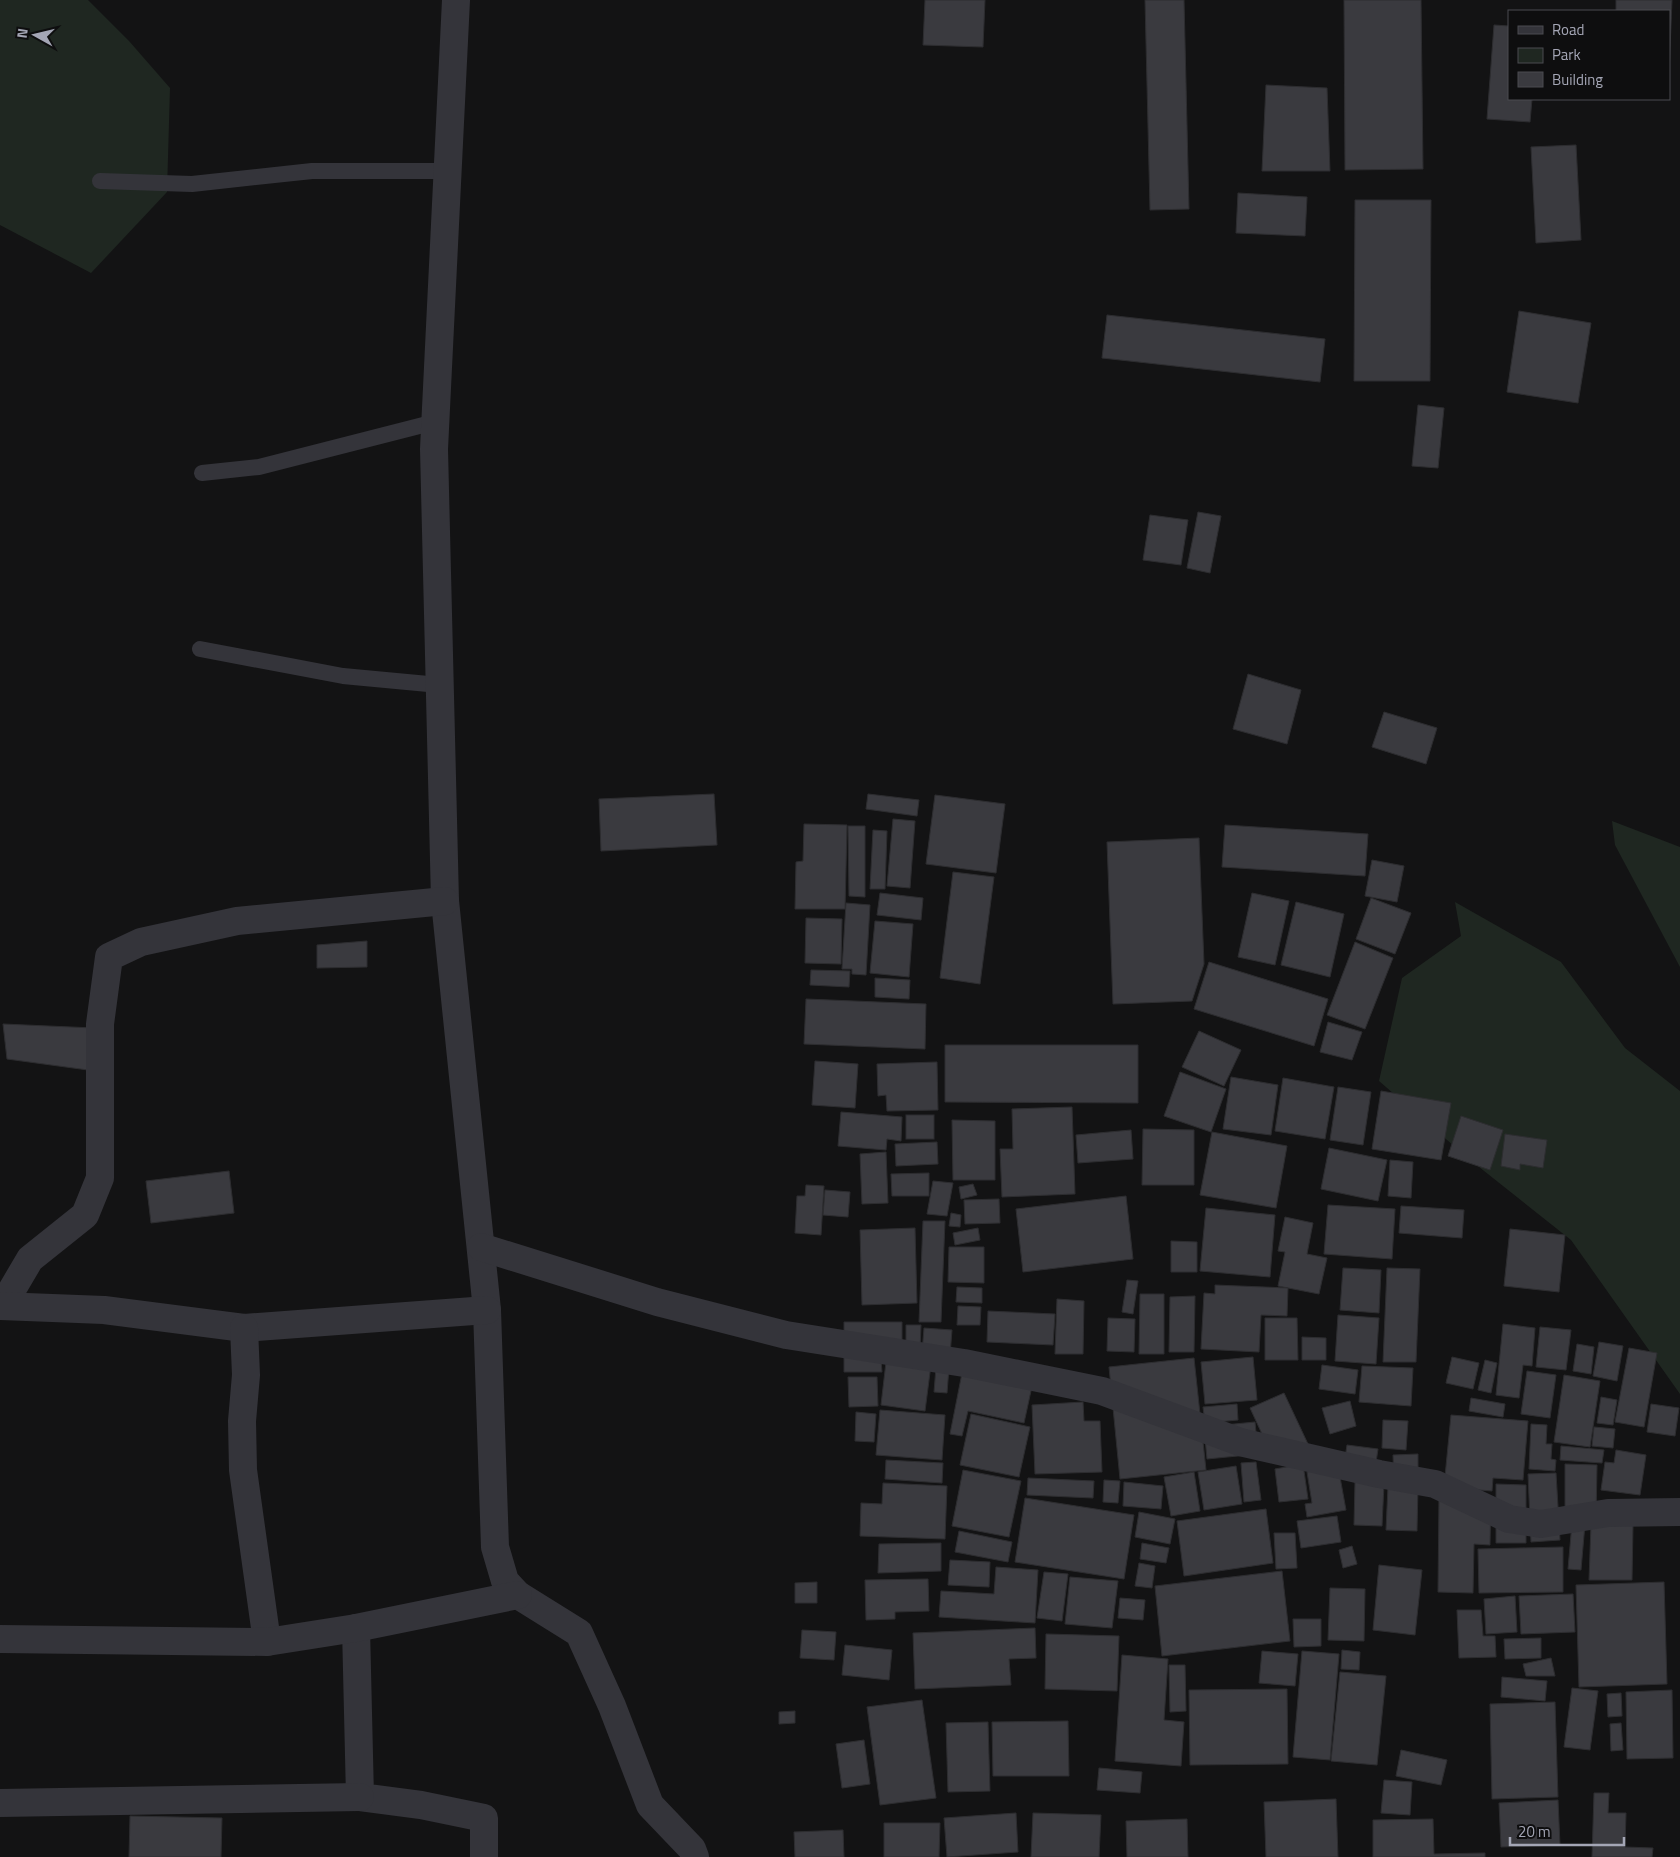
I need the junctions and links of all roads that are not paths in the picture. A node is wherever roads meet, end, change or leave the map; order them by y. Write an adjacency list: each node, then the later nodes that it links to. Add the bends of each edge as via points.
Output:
1 (456, 0): 2 (street)
2 (448, 171): 3 (lane, via 312,171 192,184); 4 (street)
3 (100, 181)
4 (435, 422): 5 (lane, via 259,467); 7 (street)
5 (202, 474)
6 (200, 650): 7 (lane, via 343,676)
7 (440, 685): 8 (street)
8 (445, 901): 9 (street); 10 (street, via 237,921 141,942 109,957 100,1024 100,1178 85,1215 30,1259)
9 (481, 1247): 11 (street); 13 (street, via 658,1302 786,1335 964,1363 1102,1391 1240,1442 1435,1484 1509,1519 1541,1524 1608,1513)
10 (2, 1305): 12 (street, via 104,1310)
11 (487, 1310): 12 (street); 14 (street, via 495,1547 505,1580)
12 (244, 1328): 17 (street, via 243,1470)
13 (1680, 1512)
14 (518, 1594): 15 (street); 21 (street, via 579,1633 650,1804 692,1849)
15 (356, 1628): 17 (street); 18 (street)
16 (0, 1640): 17 (street)
17 (267, 1642)
18 (360, 1797): 19 (street); 20 (street, via 484,1818)
19 (0, 1803)
20 (484, 1857)
21 (695, 1857)

